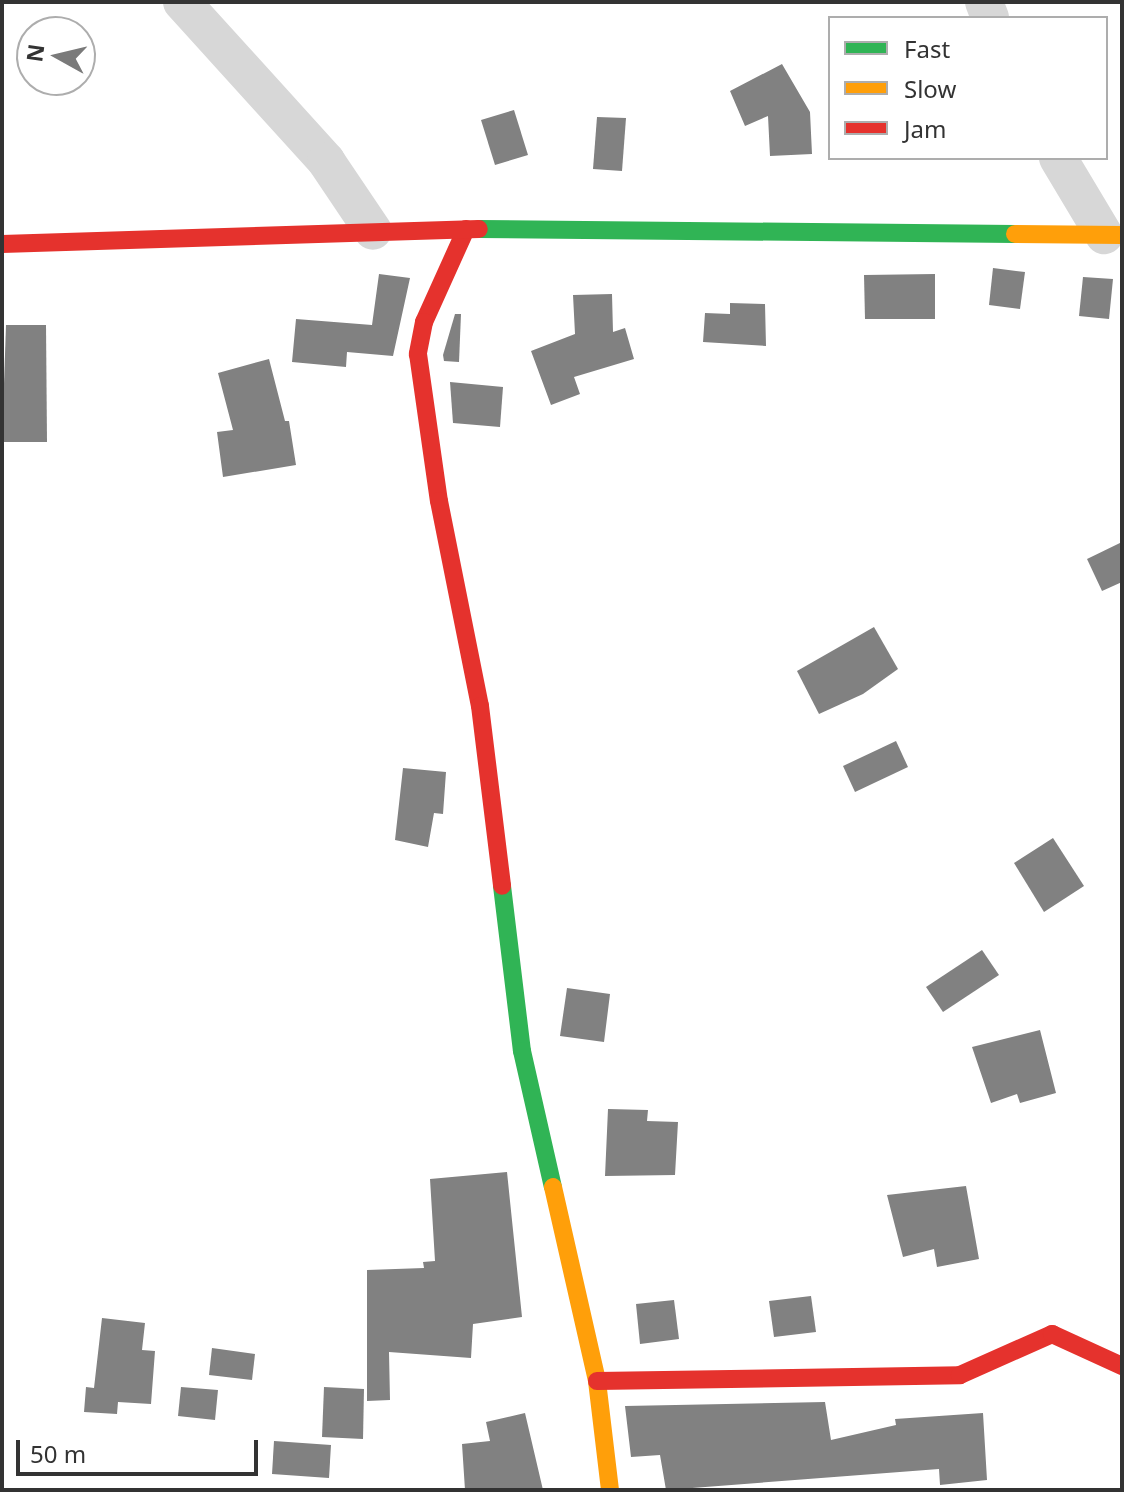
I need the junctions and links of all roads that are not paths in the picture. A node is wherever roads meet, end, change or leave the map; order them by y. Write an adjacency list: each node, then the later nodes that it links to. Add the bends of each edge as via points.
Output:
1 (182, 2): 4 (street, via 326,161)
2 (1059, 160): 5 (street)
3 (466, 229): 4 (street); 5 (street); 8 (street, via 424,322 418,354 422,394 480,706 522,1051)
4 (373, 231): 6 (street)
5 (1113, 235)
6 (2, 244)
7 (1122, 1366): 8 (street, via 1052,1334 960,1375 938,1378)
8 (597, 1381): 9 (street)
9 (610, 1490)

